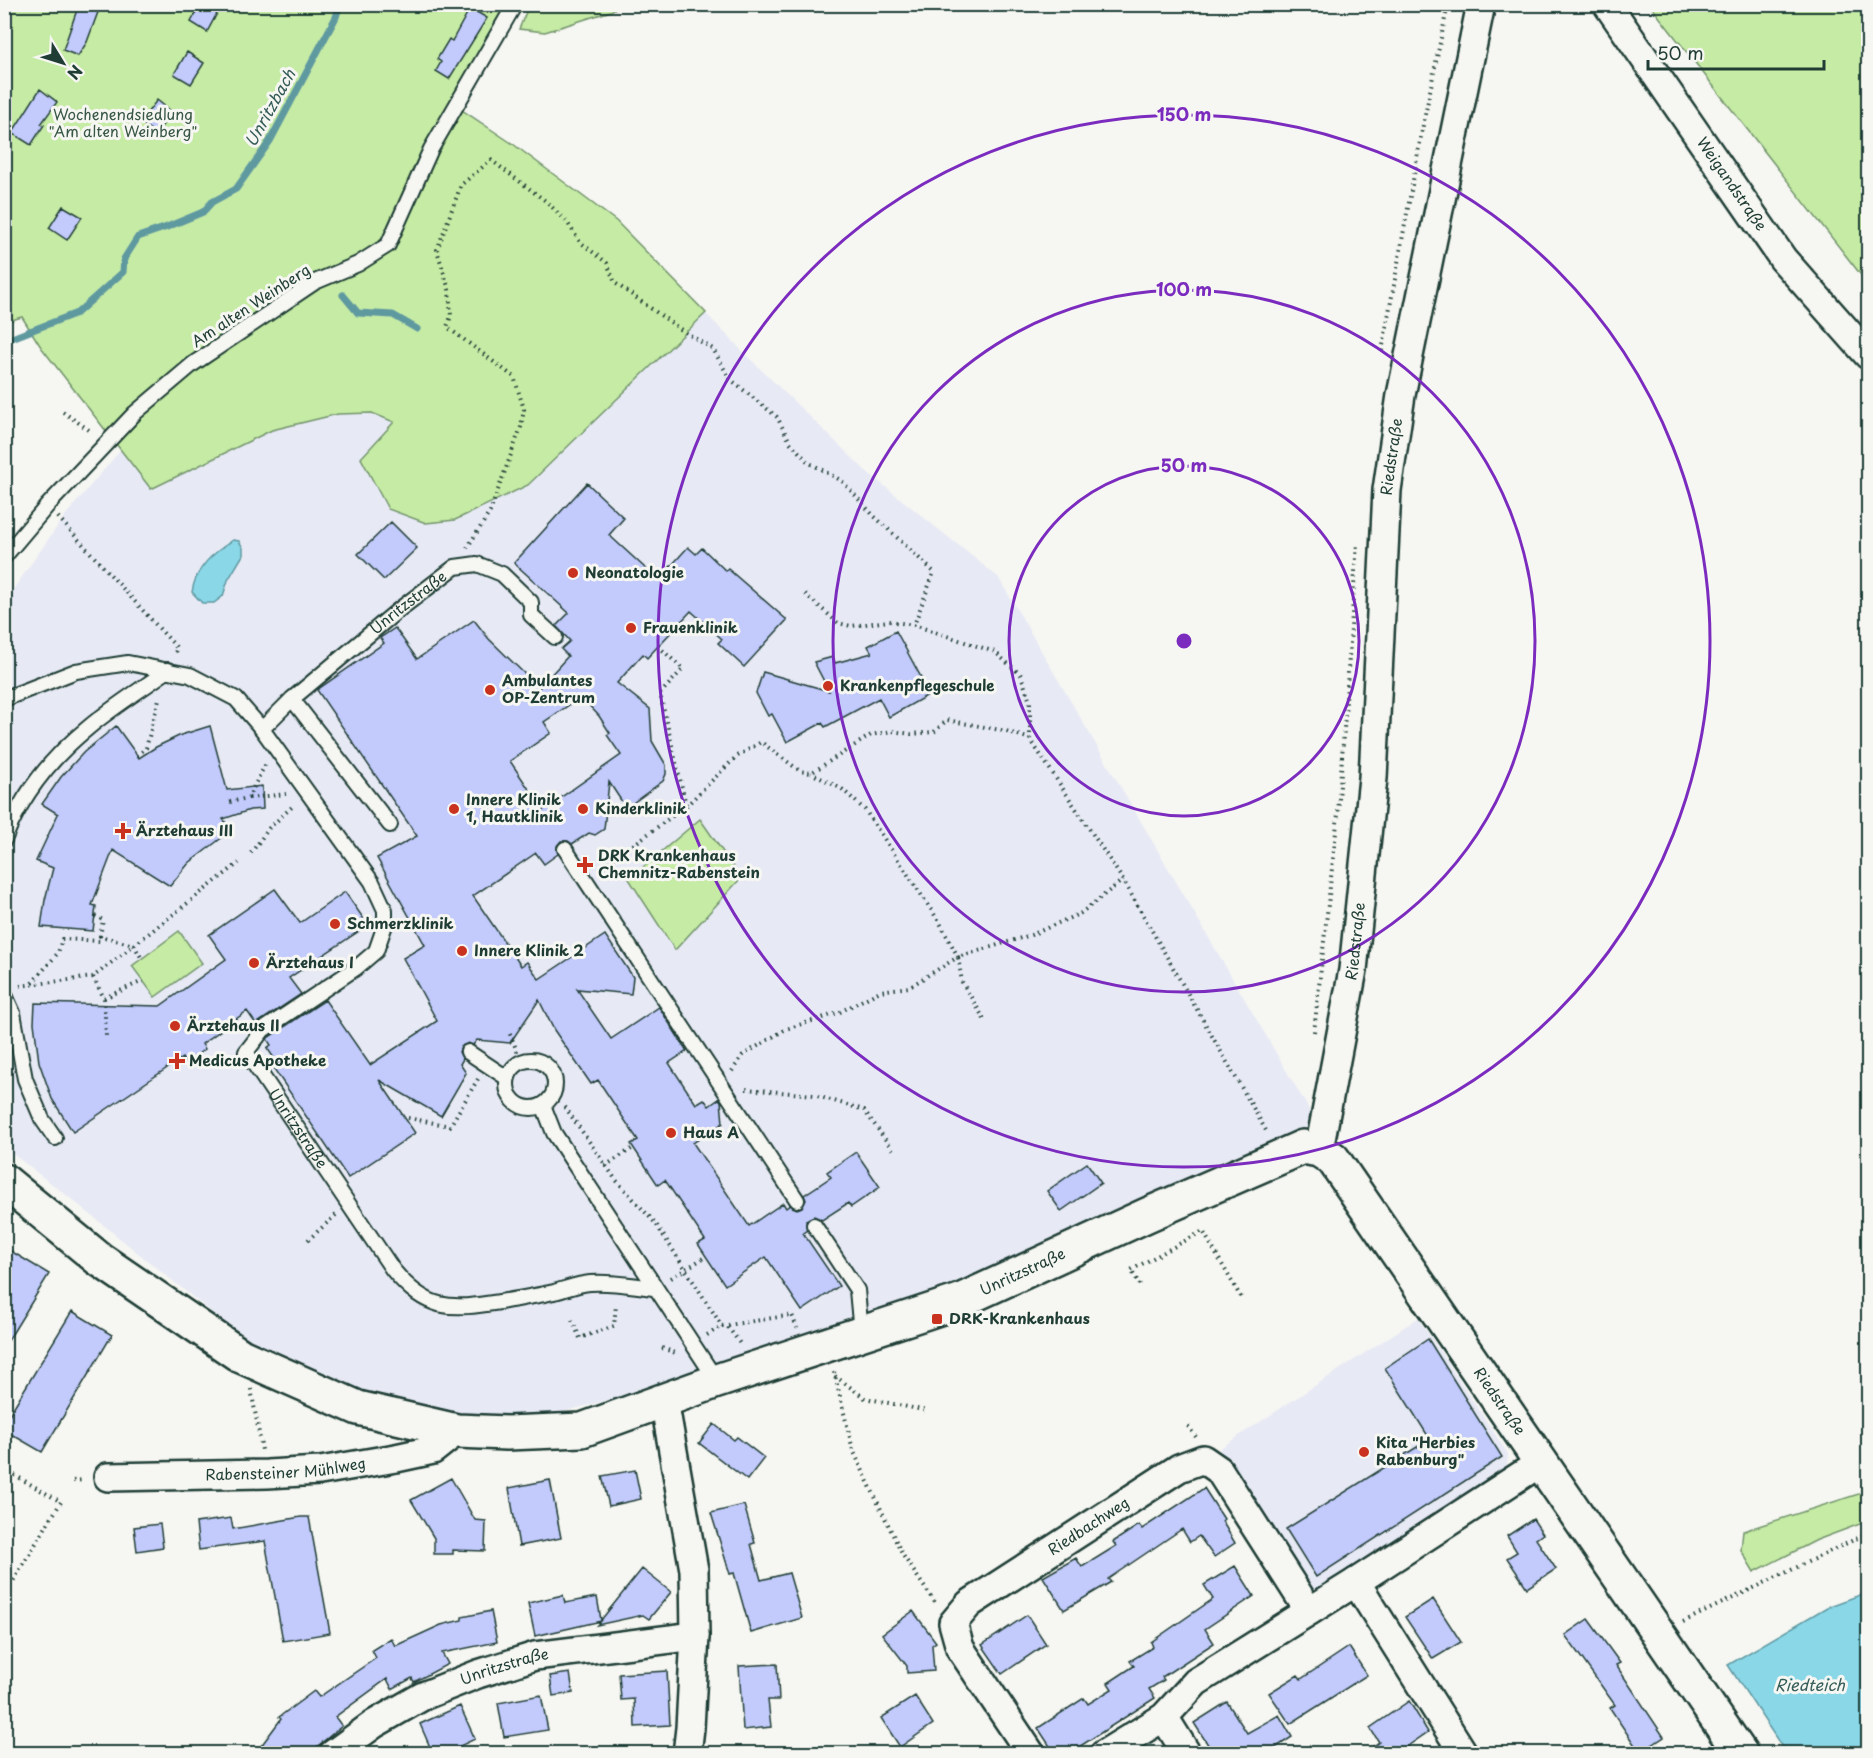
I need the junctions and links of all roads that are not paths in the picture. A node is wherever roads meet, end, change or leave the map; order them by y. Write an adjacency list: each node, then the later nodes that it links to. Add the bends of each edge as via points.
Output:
1 (515, 4): 5 (lane, Am alten Weinberg, via 431,149 388,246 315,282 193,364 135,413)
2 (1481, 4): 19 (street, Riedstraße, via 1401,395 1387,490 1373,778 1353,970)
3 (1607, 4): 4 (street, Weigandstraße, via 1783,259)
4 (1869, 355)
5 (4, 557)
6 (555, 637): 9 (lane, Unritzstraße, via 531,615 531,602 502,574 477,564 455,567)
7 (168, 670): 8 (lane, Unritzstraße, via 128,663 76,671); 10 (lane, Unritzstraße, via 190,675 236,699); 12 (lane, via 88,727 46,770 14,817)
8 (4, 699)
9 (292, 699): 10 (lane, Unritzstraße); 11 (lane)
10 (262, 729): 23 (lane, Unritzstraße, via 372,882 384,910 385,925 376,951 263,1030 246,1052 393,1270 424,1299 464,1308 590,1283)
11 (390, 825)
12 (4, 840)
13 (565, 849): 21 (lane)
14 (9, 990): 18 (lane, via 25,1078 42,1119)
15 (468, 1052): 16 (lane)
16 (507, 1078): 17 (lane, via 506,1086 514,1102 532,1108); 17 (lane, via 512,1067 521,1061 538,1060 547,1065 555,1082 549,1100)
17 (543, 1105): 23 (lane, via 554,1133)
18 (55, 1138)
19 (1319, 1150): 24 (street, Unritzstraße, via 1303,1147 960,1300); 28 (street, Riedstraße, via 1333,1160)
20 (4, 1180): 27 (street, Unritzstraße, via 99,1259 241,1356 358,1407)
21 (797, 1200)
22 (814, 1225): 24 (lane, via 857,1290)
23 (655, 1288): 25 (lane)
24 (861, 1334): 25 (street, Unritzstraße)
25 (717, 1381): 26 (street, Unritzstraße)
26 (663, 1400): 27 (street, Unritzstraße, via 582,1430); 32 (street, via 694,1570)
27 (457, 1431): 29 (street, Rabensteiner Mühlweg, via 433,1450 320,1471)
28 (1540, 1463): 30 (street); 40 (street, Riedstraße)
29 (108, 1477)
30 (1356, 1582): 31 (street); 34 (street)
31 (1309, 1611): 33 (street, via 1196,1682); 37 (street, Riedbachweg, via 1219,1470 1203,1459 1179,1468 979,1597 952,1623 960,1648)
32 (695, 1636): 35 (street, Unritzstraße, via 535,1656 478,1674 423,1696 374,1724); 36 (street)
33 (1164, 1717): 38 (street); 39 (street)
34 (1453, 1749)
35 (333, 1754)
36 (687, 1754)
37 (1031, 1754)
38 (1104, 1754)
39 (1187, 1754)
40 (1741, 1754)

